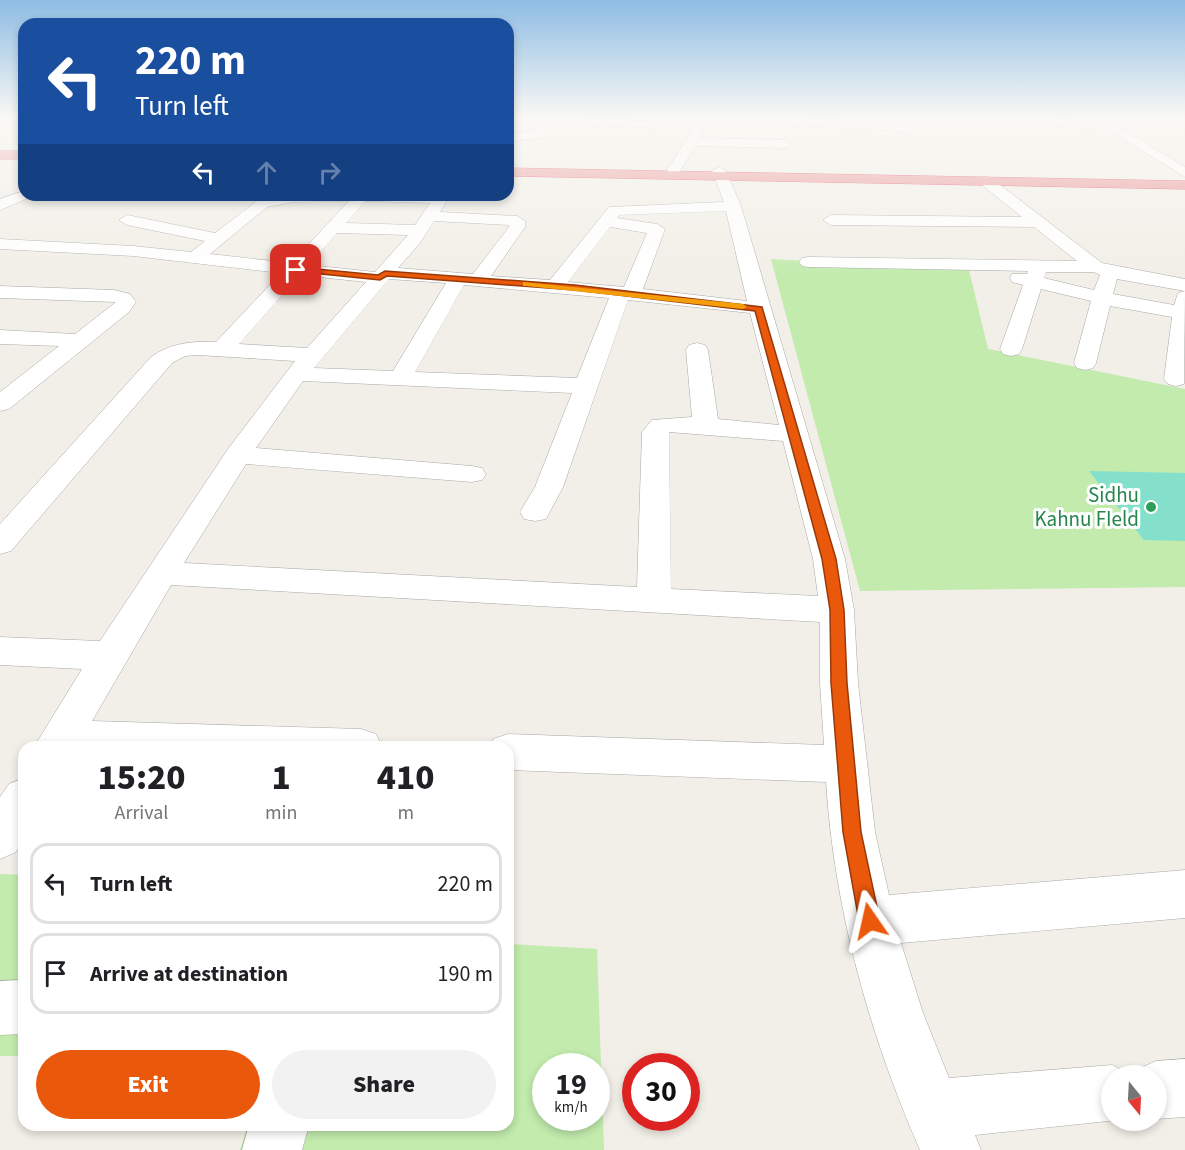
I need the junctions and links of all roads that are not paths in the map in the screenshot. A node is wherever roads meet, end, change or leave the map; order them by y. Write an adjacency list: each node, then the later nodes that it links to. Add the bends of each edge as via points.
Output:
1 (677, 171): 5 (highway)
2 (514, 173): 7 (highway)
3 (1185, 175): 5 (highway)
4 (986, 181): 5 (highway); 6 (highway); 15 (street)
5 (724, 184): 7 (street); 7 (highway); 36 (street)
6 (1185, 185)
7 (648, 191): 14 (street, via 615,210)
8 (266, 201): 18 (street)
9 (364, 201): 17 (street)
10 (388, 201): 11 (street)
11 (434, 210): 17 (street); 28 (street); 29 (street, via 517,221 517,227)
12 (127, 220): 16 (street)
13 (831, 220): 15 (street)
14 (604, 222): 31 (street); 33 (street, via 657,229)
15 (1040, 222): 21 (street)
16 (162, 227): 18 (street); 22 (street)
17 (334, 228): 26 (street)
18 (219, 239): 23 (street)
19 (0, 244): 22 (street)
20 (1042, 244): 21 (street)
21 (1066, 244): 25 (street)
22 (121, 250): 23 (street)
23 (193, 259): 26 (street)
24 (808, 262): 27 (street, via 981,265)
25 (1103, 269): 27 (street); 30 (street); 34 (street)
26 (296, 270): 28 (street); 40 (street)
27 (1036, 275): 34 (street); 39 (street)
28 (382, 276): 29 (street); 43 (street)
29 (468, 280): 31 (street); 46 (street)
30 (1185, 285)
31 (555, 286): 33 (street)
32 (0, 292): 38 (street, via 123,298 126,302 122,308)
33 (626, 293): 36 (street); 48 (street)
34 (1102, 298): 35 (street); 42 (street)
35 (1184, 305): 47 (street)
36 (759, 308): 51 (street)
37 (0, 337): 38 (street)
38 (81, 341): 45 (street)
39 (1011, 349)
40 (221, 350): 43 (street); 55 (street, via 184,348 159,362)
41 (697, 350): 50 (street)
42 (1085, 363)
43 (304, 364): 46 (street); 52 (street)
44 (9, 372): 45 (street)
45 (38, 374): 49 (street)
46 (400, 378): 48 (street)
47 (1176, 379)
48 (587, 386): 54 (street, via 549,487)
49 (0, 404)
50 (706, 426): 51 (street); 57 (street, via 661,425 656,432)
51 (795, 434): 58 (street, via 829,559)
52 (238, 455): 53 (street); 56 (street)
53 (472, 474)
54 (535, 512)
55 (0, 544)
56 (161, 573): 57 (street); 60 (street)
57 (654, 600): 58 (street)
58 (837, 610): 63 (street)
59 (0, 651): 60 (street)
60 (110, 656): 61 (street)
61 (59, 741)
62 (514, 752): 63 (street)
63 (846, 764): 67 (street, via 852,832)
64 (18, 808): 65 (street)
65 (0, 837)
66 (1185, 894): 67 (street)
67 (870, 921): 73 (street, via 896,1013)
68 (18, 1007): 69 (street)
69 (0, 1008)
70 (1185, 1088): 71 (street)
71 (1167, 1089)
72 (1101, 1096): 73 (street)
73 (942, 1129)
74 (277, 1131): 75 (street)
75 (272, 1150)

